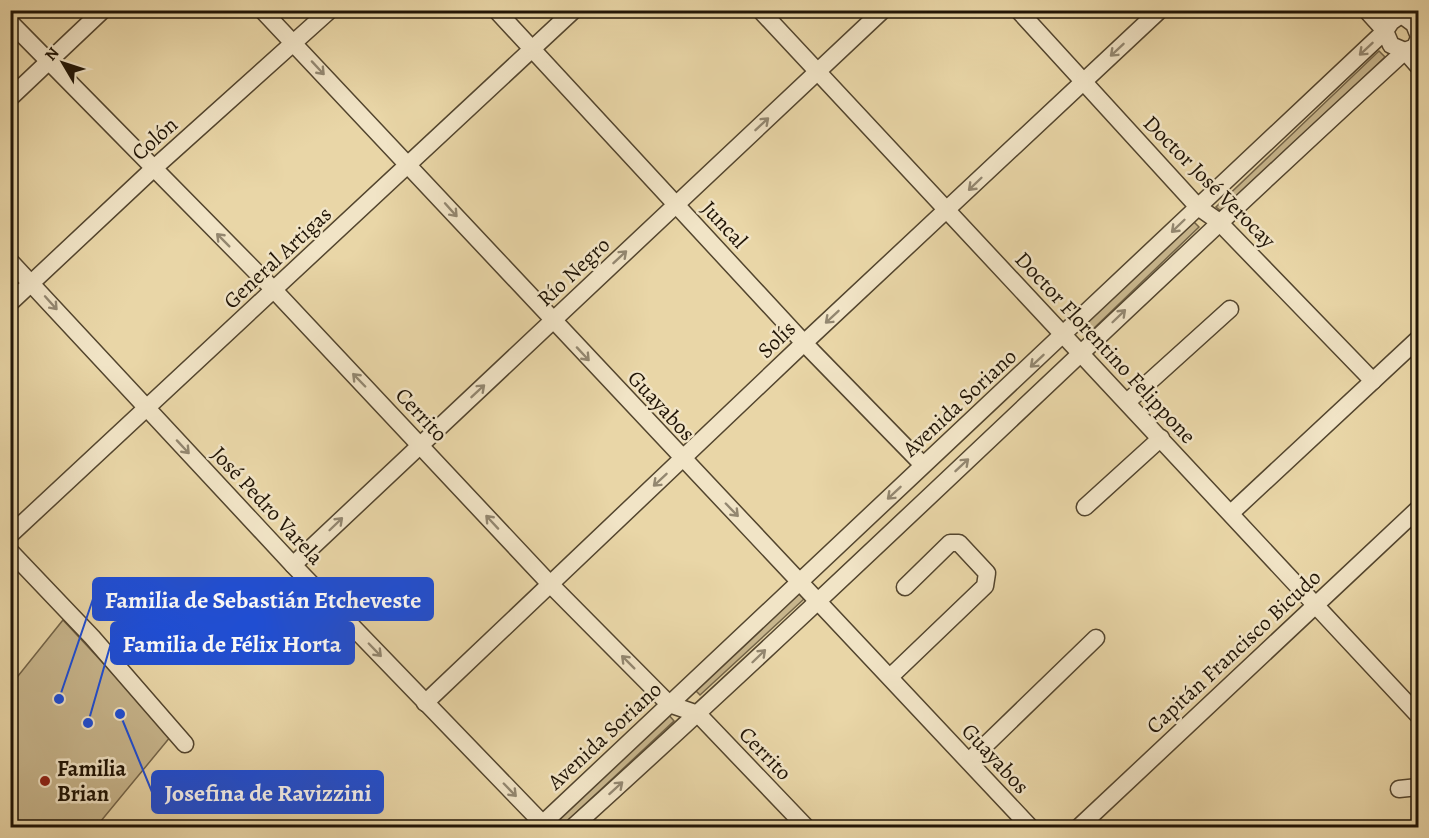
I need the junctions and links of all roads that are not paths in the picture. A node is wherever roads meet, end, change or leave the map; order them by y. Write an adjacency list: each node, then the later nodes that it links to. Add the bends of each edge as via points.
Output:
1 (103, 10): 19 (street)
2 (262, 10): 16 (street, Guayabos)
3 (330, 10): 16 (street, Colón)
4 (496, 10): 17 (street, Juncal)
5 (574, 10): 17 (street, General Artigas)
6 (760, 10): 21 (street, Doctor Florentino Felippone)
7 (883, 10): 21 (street, Río Negro)
8 (1018, 10): 22 (street, Doctor José Verocay)
9 (1160, 10): 22 (street, Solís, one-way to 22)
10 (1366, 10): 13 (street)
11 (1401, 13): 13 (street, Avenida Soriano); 14 (street)
12 (10, 22): 19 (street, Cerrito)
13 (1385, 31): 18 (street, via 1391,45); 27 (street, Avenida Soriano, one-way to 27)
14 (1419, 34)
15 (1419, 40): 18 (street, Avenida Soriano, via 1415,48)
16 (295, 44): 24 (street, Guayabos, one-way to 24); 25 (street, Colón)
17 (534, 49): 24 (street, General Artigas); 26 (street, Juncal)
18 (1405, 51): 20 (street); 29 (street, Avenida Soriano)
19 (49, 61): 23 (street); 25 (street, Cerrito)
20 (1419, 66)
21 (817, 72): 26 (street, Río Negro, one-way to 21); 28 (street, Doctor Florentino Felippone)
22 (1083, 82): 27 (street, Doctor José Verocay); 28 (street, Solís, one-way to 28)
23 (10, 98)
24 (409, 165): 32 (street, General Artigas); 35 (street, Guayabos, one-way to 35)
25 (153, 169): 31 (street, Colón); 32 (street, Cerrito, one-way to 25)
26 (676, 205): 35 (street, Río Negro, one-way to 26); 38 (street, Juncal)
27 (1198, 207): 29 (street, Doctor José Verocay); 36 (street, Avenida Soriano, one-way to 36)
28 (947, 211): 36 (street, Doctor Florentino Felippone); 38 (street, Solís, one-way to 38)
29 (1218, 221): 39 (street, Avenida Soriano, one-way to 29); 40 (street, Doctor José Verocay)
30 (10, 261): 31 (street, José Pedro Varela)
31 (32, 282): 33 (street, Colón); 42 (street, José Pedro Varela, one-way to 42)
32 (274, 290): 42 (street, General Artigas); 44 (street, Cerrito, one-way to 32)
33 (10, 303)
34 (1230, 309): 41 (street)
35 (552, 321): 44 (street, Río Negro, one-way to 35); 45 (street, Guayabos, one-way to 45)
36 (1065, 335): 39 (street, Doctor Florentino Felippone); 46 (street, Avenida Soriano, one-way to 46)
37 (1419, 339): 40 (street)
38 (804, 343): 45 (street, Solís); 46 (street, Juncal)
39 (1081, 353): 41 (street, Doctor Florentino Felippone); 56 (street, Avenida Soriano, one-way to 39)
40 (1373, 381): 49 (street)
41 (1127, 402): 43 (street, Doctor Florentino Felippone)
42 (148, 409): 50 (street, General Artigas); 52 (street, José Pedro Varela, one-way to 52)
43 (1161, 438): 47 (street); 49 (street, Doctor Florentino Felippone)
44 (420, 444): 52 (street, Río Negro, one-way to 44); 54 (street, Cerrito, one-way to 44)
45 (683, 459): 53 (street, Guayabos, one-way to 53); 54 (street, Solís, one-way to 54)
46 (923, 465): 53 (street, Avenida Soriano, one-way to 53)
47 (1085, 507)
48 (1419, 509): 57 (street, Capitán Francisco Bicudo)
49 (1232, 513): 57 (street, Doctor Florentino Felippone)
50 (10, 535)
51 (10, 551): 64 (street, via 92,637)
52 (293, 565): 60 (street, José Pedro Varela, one-way to 60)
53 (800, 581): 56 (street, Guayabos); 61 (street, Avenida Soriano)
54 (550, 584): 60 (street, Solís); 61 (street, Cerrito, one-way to 54)
55 (905, 587): 59 (street, via 950,543 959,543 987,573 985,586)
56 (818, 600): 59 (street, Guayabos); 62 (street, Avenida Soriano, one-way to 56)
57 (1316, 603): 63 (street, Doctor Florentino Felippone); 72 (street, Capitán Francisco Bicudo)
58 (1096, 638): 65 (street)
59 (890, 677): 65 (street, Guayabos)
60 (425, 703): 68 (street, José Pedro Varela, one-way to 68)
61 (669, 704): 62 (street, Cerrito); 68 (street, Avenida Soriano)
62 (698, 714): 69 (street, Cerrito); 70 (street, Avenida Soriano, one-way to 62)
63 (1419, 715)
64 (184, 744)
65 (969, 761): 71 (street, Guayabos)
66 (1419, 787): 67 (street)
67 (1399, 789)
68 (543, 826)
69 (804, 826)
70 (572, 828)
71 (1031, 828)
72 (1078, 828)

